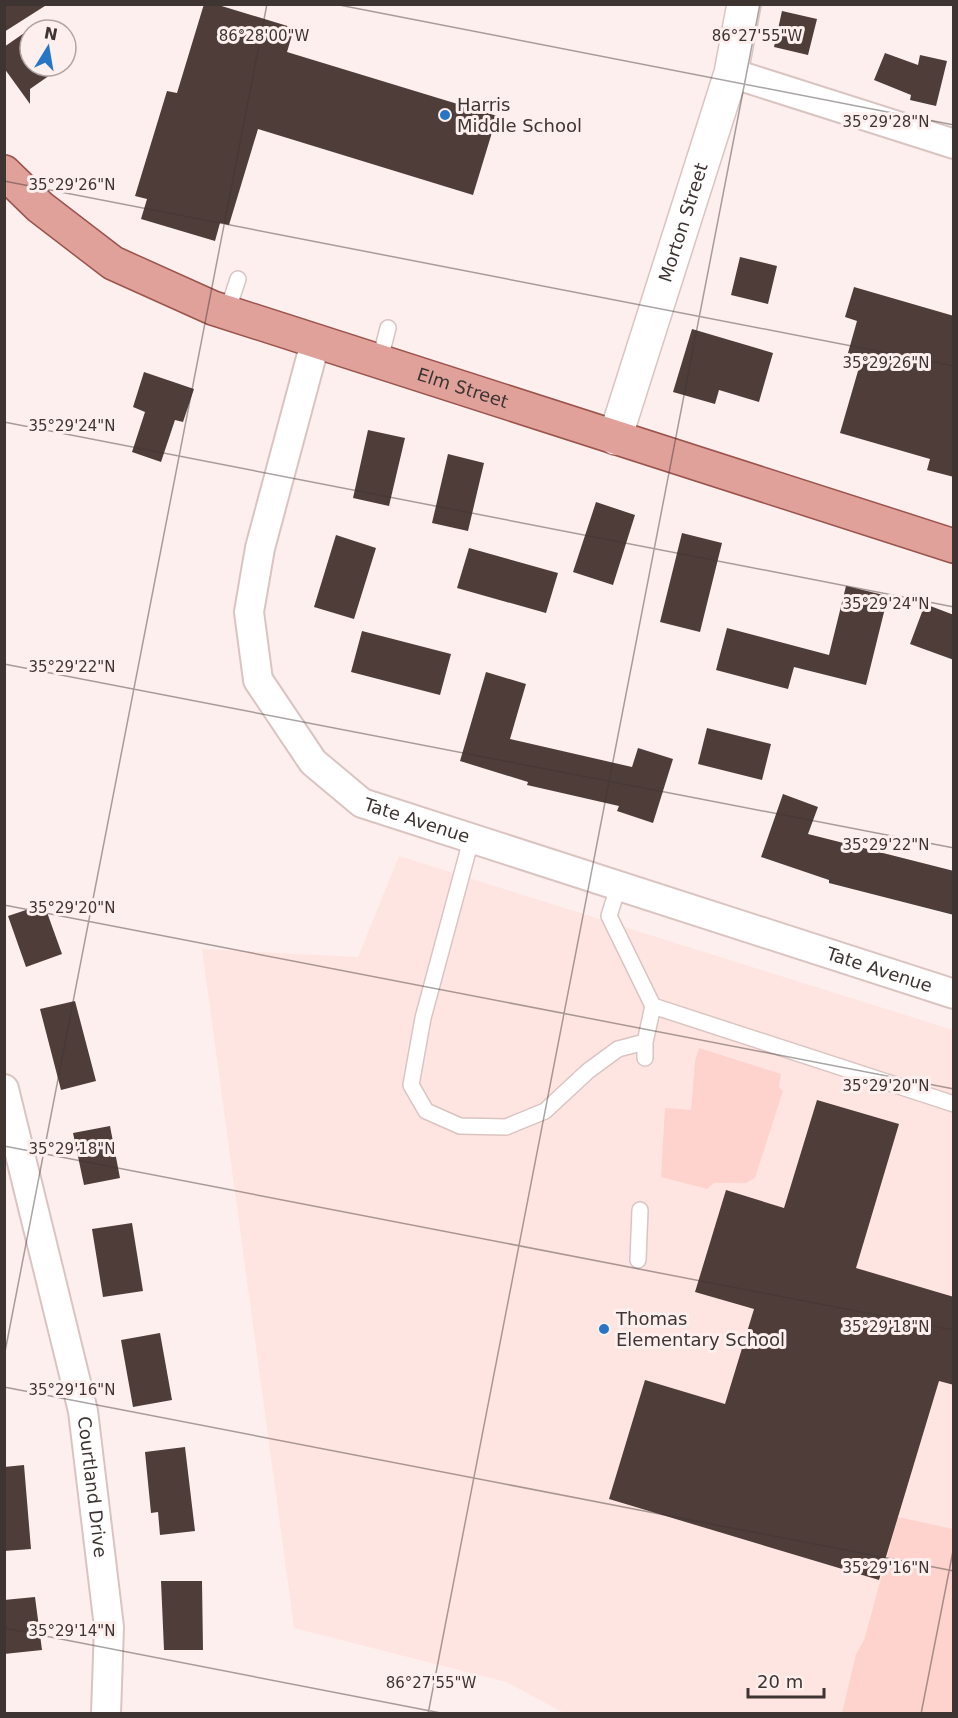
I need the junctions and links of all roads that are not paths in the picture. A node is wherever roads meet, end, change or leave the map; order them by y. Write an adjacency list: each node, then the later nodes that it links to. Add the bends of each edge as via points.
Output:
1 (744, 4): 2 (street, Morton Street)
2 (731, 73): 3 (street); 10 (street, Morton Street)
3 (954, 144)
4 (4, 172): 6 (main road, Elm Street, via 40,207 113,263)
5 (238, 279): 6 (lane)
6 (227, 312): 8 (main road, Elm Street)
7 (388, 328): 9 (lane)
8 (315, 343): 9 (main road, Elm Street); 12 (street, Tate Avenue, via 258,558 249,612 258,680 312,762 362,803)
9 (379, 363): 10 (main road, Elm Street)
10 (615, 438): 11 (main road, Elm Street)
11 (954, 546)
12 (471, 840): 13 (street, Tate Avenue); 16 (lane, via 423,1018 411,1085 426,1112 460,1126 507,1128 545,1111 618,1049)
13 (618, 887): 14 (street, Tate Avenue); 15 (lane, via 609,916)
14 (954, 994)
15 (653, 1006): 16 (lane); 19 (lane)
16 (645, 1042): 17 (lane)
17 (645, 1059)
18 (4, 1089): 22 (street, Courtland Drive, via 83,1411 109,1627)
19 (954, 1104)
20 (640, 1210): 21 (lane)
21 (638, 1260)
22 (106, 1713)

